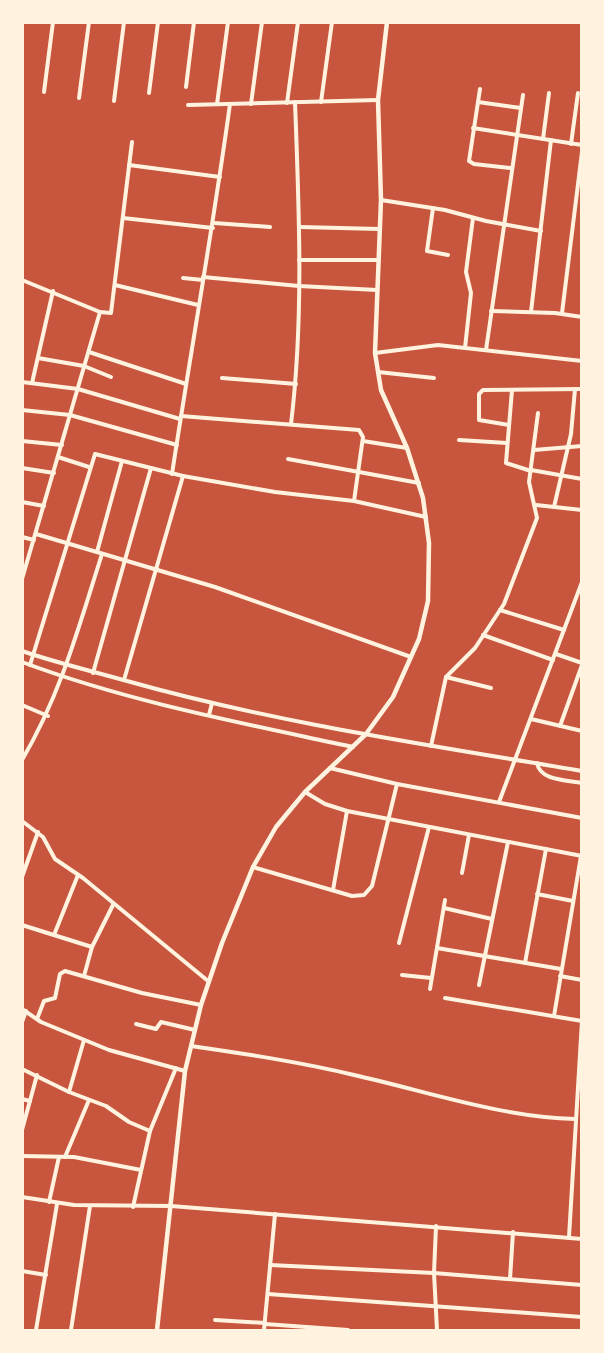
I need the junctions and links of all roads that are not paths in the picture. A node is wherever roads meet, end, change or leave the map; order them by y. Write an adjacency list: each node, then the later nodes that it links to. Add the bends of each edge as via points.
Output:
1 (53, 22): 13 (street)
2 (89, 22): 18 (street)
3 (124, 22): 20 (street)
4 (158, 22): 14 (street)
5 (194, 22): 11 (street)
6 (228, 22): 25 (street)
7 (262, 22): 27 (street)
8 (298, 22): 24 (street)
9 (332, 22): 22 (street)
10 (387, 22): 19 (street)
11 (186, 87)
12 (480, 89): 23 (street)
13 (44, 92)
14 (149, 93)
15 (549, 93): 32 (street)
16 (578, 93): 35 (street)
17 (523, 95): 29 (street)
18 (78, 98)
19 (378, 100): 22 (street); 41 (street)
20 (114, 101)
21 (295, 102): 22 (street); 24 (street); 48 (street)
22 (321, 102)
23 (478, 102): 29 (street); 30 (street)
24 (287, 103): 27 (street)
25 (217, 104): 26 (street); 28 (street)
26 (230, 104): 27 (street); 40 (street)
27 (251, 104)
28 (188, 105)
29 (521, 108): 31 (street)
30 (473, 128): 31 (street); 39 (street, via 468,158 471,163)
31 (517, 135): 32 (street); 39 (street)
32 (543, 139): 33 (street)
33 (551, 140): 35 (street); 50 (street)
34 (132, 142): 38 (street)
35 (571, 144): 36 (street)
36 (582, 145)
37 (582, 152): 65 (street)
38 (129, 165): 40 (street); 43 (street)
39 (511, 168): 46 (street)
40 (220, 177): 45 (street)
41 (381, 200): 42 (street); 49 (street)
42 (433, 208): 44 (street); 51 (street, via 427,251)
43 (123, 218): 45 (street); 57 (street)
44 (473, 218): 46 (street); 67 (street, via 466,272 471,293)
45 (213, 225): 47 (street); 55 (street)
46 (503, 225): 50 (street); 62 (street)
47 (270, 227)
48 (300, 227): 49 (street); 52 (street)
49 (379, 229): 53 (street)
50 (541, 231): 64 (street)
51 (448, 255)
52 (299, 260): 53 (street); 58 (street)
53 (378, 260): 59 (street)
54 (183, 278): 55 (street)
55 (203, 279): 58 (street); 61 (street)
56 (22, 280): 60 (street)
57 (115, 285): 61 (street); 63 (street, via 111,313)
58 (299, 286): 59 (street); 81 (street)
59 (377, 290): 70 (street)
60 (53, 291): 63 (street); 71 (street)
61 (198, 305): 80 (street)
62 (491, 311): 64 (street); 68 (street)
63 (100, 312): 69 (street)
64 (531, 312): 65 (street)
65 (562, 313): 66 (street)
66 (582, 317)
67 (465, 348): 68 (street); 70 (street, via 430,345)
68 (486, 350): 72 (street)
69 (89, 352): 73 (street); 80 (street)
70 (375, 353): 74 (street)
71 (38, 358): 73 (street); 79 (street)
72 (582, 360)
73 (84, 366): 75 (street); 82 (street)
74 (377, 372): 77 (street); 100 (street)
75 (111, 377)
76 (222, 378): 81 (street)
77 (434, 378)
78 (22, 382): 79 (street)
79 (32, 383): 82 (street)
80 (186, 384): 89 (street)
81 (296, 384): 90 (street)
82 (78, 388): 88 (street); 89 (street)
83 (575, 389): 84 (street); 85 (street); 99 (street)
84 (582, 389)
85 (512, 390): 91 (street); 91 (street, via 486,388 479,394 479,420)
86 (22, 410): 88 (street)
87 (538, 413): 101 (street)
88 (70, 414): 96 (street); 97 (street)
89 (180, 417): 90 (street); 97 (street)
90 (291, 423): 94 (street, via 358,430)
91 (509, 425): 95 (street)
92 (459, 440): 95 (street)
93 (22, 441): 96 (street)
94 (363, 441): 100 (street); 109 (street)
95 (507, 443): 108 (street, via 507,465)
96 (62, 445): 102 (street)
97 (177, 445): 111 (street)
98 (582, 446): 99 (street)
99 (568, 447): 101 (street); 112 (street)
100 (407, 448): 115 (street)
101 (534, 450): 108 (street)
102 (58, 457): 105 (street); 110 (street)
103 (288, 459): 109 (street)
104 (122, 461): 105 (street, via 93,455); 107 (street); 126 (street)
105 (89, 467): 125 (street)
106 (22, 468): 110 (street)
107 (151, 468): 111 (street); 128 (street)
108 (531, 470): 112 (street); 118 (street, via 529,488)
109 (358, 472): 115 (street); 116 (street)
110 (54, 473): 119 (street)
111 (172, 474): 113 (street)
112 (561, 475): 114 (street); 120 (street)
113 (183, 476): 116 (street); 129 (street)
114 (582, 479)
115 (419, 483): 122 (street)
116 (354, 501): 122 (street)
117 (22, 502): 119 (street)
118 (535, 504): 120 (street); 132 (street, via 537,518)
119 (44, 506): 124 (street)
120 (554, 507): 121 (street)
121 (582, 510)
122 (426, 517): 138 (street, via 429,591)
123 (22, 537): 124 (street)
124 (35, 537): 125 (street); 130 (street)
125 (66, 543): 126 (street); 137 (street)
126 (97, 552): 127 (street)
127 (102, 554): 128 (street); 143 (street)
128 (126, 561): 129 (street); 144 (street)
129 (157, 570): 138 (street); 147 (street)
130 (23, 575)
131 (582, 582): 133 (street)
132 (500, 609): 133 (street); 134 (street)
133 (564, 630): 136 (street)
134 (483, 635): 139 (street); 146 (street)
135 (22, 651): 137 (street)
136 (556, 654): 139 (street); 141 (street)
137 (34, 655): 142 (street); 143 (street)
138 (412, 657): 156 (street, via 393,697)
139 (553, 660): 153 (street)
140 (22, 662): 142 (street)
141 (582, 664): 154 (street)
142 (30, 665): 145 (street)
143 (67, 666): 144 (street); 145 (street)
144 (93, 673): 147 (street)
145 (64, 677): 151 (street); 152 (street)
146 (447, 677): 148 (street); 157 (street)
147 (124, 680): 149 (street)
148 (491, 688)
149 (212, 703): 152 (street); 156 (street)
150 (22, 705): 151 (street)
151 (48, 716): 159 (street)
152 (209, 716): 158 (street)
153 (531, 719): 154 (street); 160 (street)
154 (560, 726): 155 (street)
155 (582, 731)
156 (366, 734): 157 (street); 158 (street)
157 (431, 746): 160 (street)
158 (354, 747): 162 (street)
159 (22, 760)
160 (515, 760): 161 (street); 167 (street)
161 (537, 763): 163 (street); 164 (street, via 546,776)
162 (330, 768): 165 (street); 166 (street)
163 (582, 771)
164 (582, 783)
165 (397, 784): 167 (street); 170 (street)
166 (305, 792): 168 (street); 178 (street, via 276,827)
167 (499, 802): 169 (street)
168 (347, 811): 170 (street); 182 (street)
169 (582, 818)
170 (388, 819): 172 (street); 182 (street, via 369,891 358,897)
171 (22, 821): 173 (street)
172 (429, 827): 174 (street); 191 (street)
173 (38, 832): 180 (street, via 51,855); 181 (street)
174 (469, 835): 175 (street); 179 (street)
175 (508, 842): 176 (street); 188 (street)
176 (546, 849): 177 (street); 183 (street)
177 (581, 856): 185 (street)
178 (253, 867): 182 (street); 202 (street)
179 (462, 873)
180 (78, 874): 186 (street); 190 (street)
181 (22, 877)
182 (333, 891)
183 (537, 894): 185 (street); 195 (street)
184 (445, 900): 187 (street)
185 (573, 901): 196 (street)
186 (113, 905): 192 (street); 202 (street)
187 (444, 908): 188 (street); 193 (street)
188 (492, 919): 194 (street)
189 (22, 925): 190 (street)
190 (54, 935): 192 (street)
191 (399, 943)
192 (92, 947): 198 (street)
193 (437, 948): 194 (street); 200 (street)
194 (485, 956): 195 (street); 203 (street)
195 (525, 963): 196 (street)
196 (561, 969): 199 (street)
197 (402, 975): 200 (street)
198 (84, 976): 206 (street); 209 (street, via 61,972 55,998 44,1001)
199 (560, 976): 201 (street); 208 (street)
200 (432, 978): 204 (street)
201 (582, 980)
202 (208, 981): 206 (street)
203 (480, 985)
204 (430, 989)
205 (445, 998): 208 (street)
206 (201, 1005): 213 (street)
207 (24, 1010): 209 (street); 211 (street)
208 (554, 1016): 210 (street)
209 (37, 1019): 214 (street)
210 (582, 1021): 224 (street)
211 (22, 1022)
212 (136, 1024): 213 (street, via 156,1029 162,1022)
213 (195, 1030): 215 (street)
214 (84, 1040): 216 (street); 220 (street)
215 (191, 1046): 218 (street); 224 (street, via 342,1072 507,1111)
216 (176, 1068): 218 (street); 226 (street)
217 (22, 1069): 219 (street)
218 (185, 1071): 236 (street)
219 (37, 1075): 220 (street); 223 (street)
220 (69, 1092): 222 (street)
221 (22, 1100): 223 (street)
222 (89, 1100): 226 (street); 229 (street)
223 (30, 1101): 225 (street)
224 (575, 1119): 241 (street)
225 (22, 1130)
226 (150, 1131): 230 (street)
227 (22, 1156): 228 (street)
228 (58, 1157): 229 (street); 232 (street)
229 (65, 1157): 230 (street)
230 (141, 1170): 237 (street)
231 (23, 1197): 232 (street); 233 (street)
232 (49, 1202): 234 (street)
233 (22, 1203)
234 (57, 1204): 235 (street); 246 (street)
235 (90, 1206): 237 (street); 255 (street)
236 (171, 1206): 237 (street); 238 (street); 256 (street)
237 (133, 1207)
238 (275, 1214): 239 (street); 243 (street)
239 (436, 1226): 240 (street); 245 (street)
240 (513, 1232): 241 (street); 247 (street)
241 (569, 1238): 242 (street)
242 (582, 1239)
243 (270, 1265): 245 (street); 249 (street)
244 (22, 1271): 246 (street)
245 (434, 1273): 247 (street); 250 (street)
246 (46, 1275): 254 (street)
247 (510, 1279): 248 (street)
248 (582, 1285)
249 (267, 1294): 250 (street); 253 (street)
250 (437, 1307): 251 (street); 259 (street)
251 (582, 1317)
252 (215, 1320): 253 (street)
253 (265, 1324): 257 (street); 258 (street)
254 (36, 1330)
255 (71, 1330)
256 (157, 1330)
257 (264, 1330)
258 (348, 1330)
259 (436, 1330)

